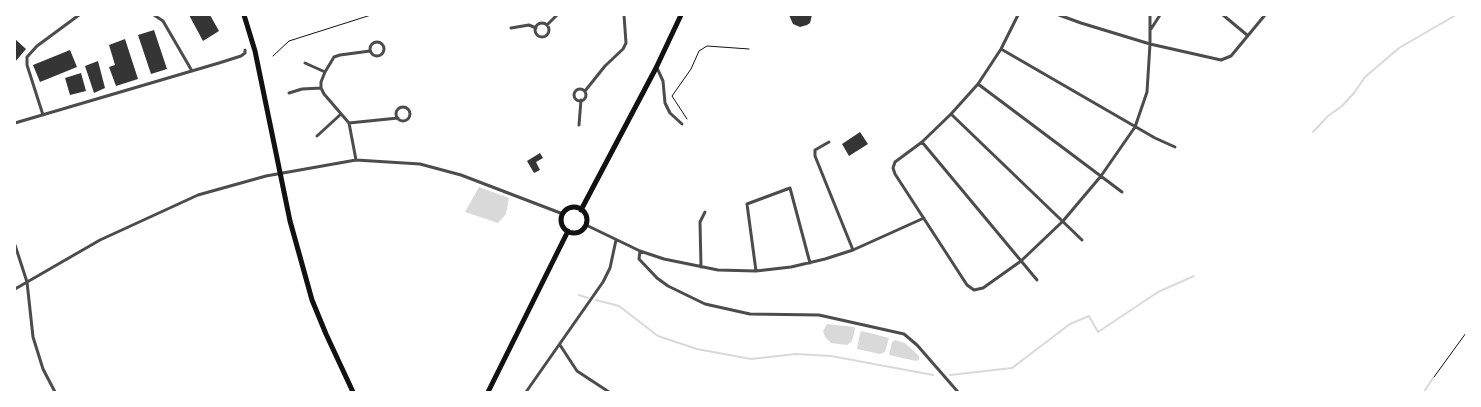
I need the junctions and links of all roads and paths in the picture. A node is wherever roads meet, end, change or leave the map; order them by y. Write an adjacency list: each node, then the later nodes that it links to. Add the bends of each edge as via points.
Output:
1 (79, 15): 34 (street, via 27,57)
2 (154, 15): 27 (street, via 163,21)
3 (244, 15): 74 (main road, via 260,71 290,221 312,300)
4 (371, 15): 24 (path, via 289,41)
5 (557, 15): 14 (street)
6 (624, 15): 31 (street, via 626,43 623,49)
7 (680, 15): 26 (main road)
8 (1018, 15): 21 (street)
9 (1060, 15): 19 (street)
10 (1150, 15): 17 (street)
11 (1160, 15): 17 (street)
12 (1223, 15): 18 (street)
13 (1265, 15): 18 (street)
14 (547, 26): 16 (street, via 541,24); 16 (street, via 549,32 542,37 536,34)
15 (511, 28): 16 (street)
16 (536, 28)
17 (1150, 30): 19 (street)
18 (1247, 35): 19 (street, via 1231,56 1222,60)
19 (1150, 44): 43 (street, via 1147,92)
20 (749, 49): 38 (path, via 707,46 699,51 672,96)
21 (1001, 49): 29 (street); 43 (street)
22 (246, 50): 27 (street, via 241,56)
23 (370, 51): 23 (street, via 378,56 382,54 383,47 375,42); 28 (street, via 334,57)
24 (273, 56)
25 (305, 63): 28 (street)
26 (656, 68): 41 (street, via 663,81 664,103); 51 (main road)
27 (192, 71): 34 (street)
28 (325, 72): 30 (street)
29 (978, 84): 36 (street); 49 (street)
30 (321, 88): 32 (street); 35 (street)
31 (584, 91): 33 (street, via 585,97); 33 (street, via 579,89 575,92 574,97)
32 (289, 93)
33 (581, 100): 42 (street)
34 (43, 114): 40 (street)
35 (341, 114): 39 (street); 44 (street)
36 (951, 114): 46 (street); 55 (street)
37 (398, 118): 37 (street, via 408,118 409,110 399,108); 39 (street)
38 (686, 119)
39 (349, 123): 48 (street)
40 (15, 124)
41 (682, 124)
42 (579, 125)
43 (1135, 127): 47 (street); 49 (street)
44 (317, 136)
45 (829, 142): 61 (street, via 815,150 815,156)
46 (922, 142): 54 (street, via 894,162 893,168); 63 (street)
47 (1175, 147)
48 (356, 160): 53 (street, via 420,164 461,175); 68 (street, via 266,176 198,195 100,240)
49 (1101, 176): 50 (street); 55 (street)
50 (1122, 192)
51 (581, 210): 53 (main road, via 571,208); 56 (main road, via 586,216)
52 (706, 212): 65 (street, via 700,222)
53 (563, 214): 57 (main road, via 563,226)
54 (924, 218): 61 (street); 63 (street, via 967,285 974,290 983,288)
55 (1063, 221): 59 (street); 63 (street)
56 (586, 225): 57 (main road, via 576,233); 58 (street)
57 (568, 231): 75 (main road)
58 (616, 240): 62 (street); 71 (street, via 610,268 603,282)
59 (1082, 240)
60 (15, 245): 68 (street)
61 (853, 250): 64 (street)
62 (640, 251): 65 (street); 78 (street, via 639,259 657,278 705,304 750,314 819,315 904,334)
63 (1021, 261): 67 (street)
64 (810, 262): 66 (street); 66 (street, via 790,188 747,204)
65 (701, 267): 66 (street)
66 (756, 271)
67 (1037, 280)
68 (27, 282): 69 (street); 73 (street, via 33,337 43,369)
69 (15, 289)
70 (1466, 332): 72 (path)
71 (560, 345): 76 (street); 77 (street, via 577,371)
72 (1434, 377)
73 (56, 392)
74 (354, 392)
75 (488, 392)
76 (526, 392)
77 (610, 392)
78 (958, 392)

